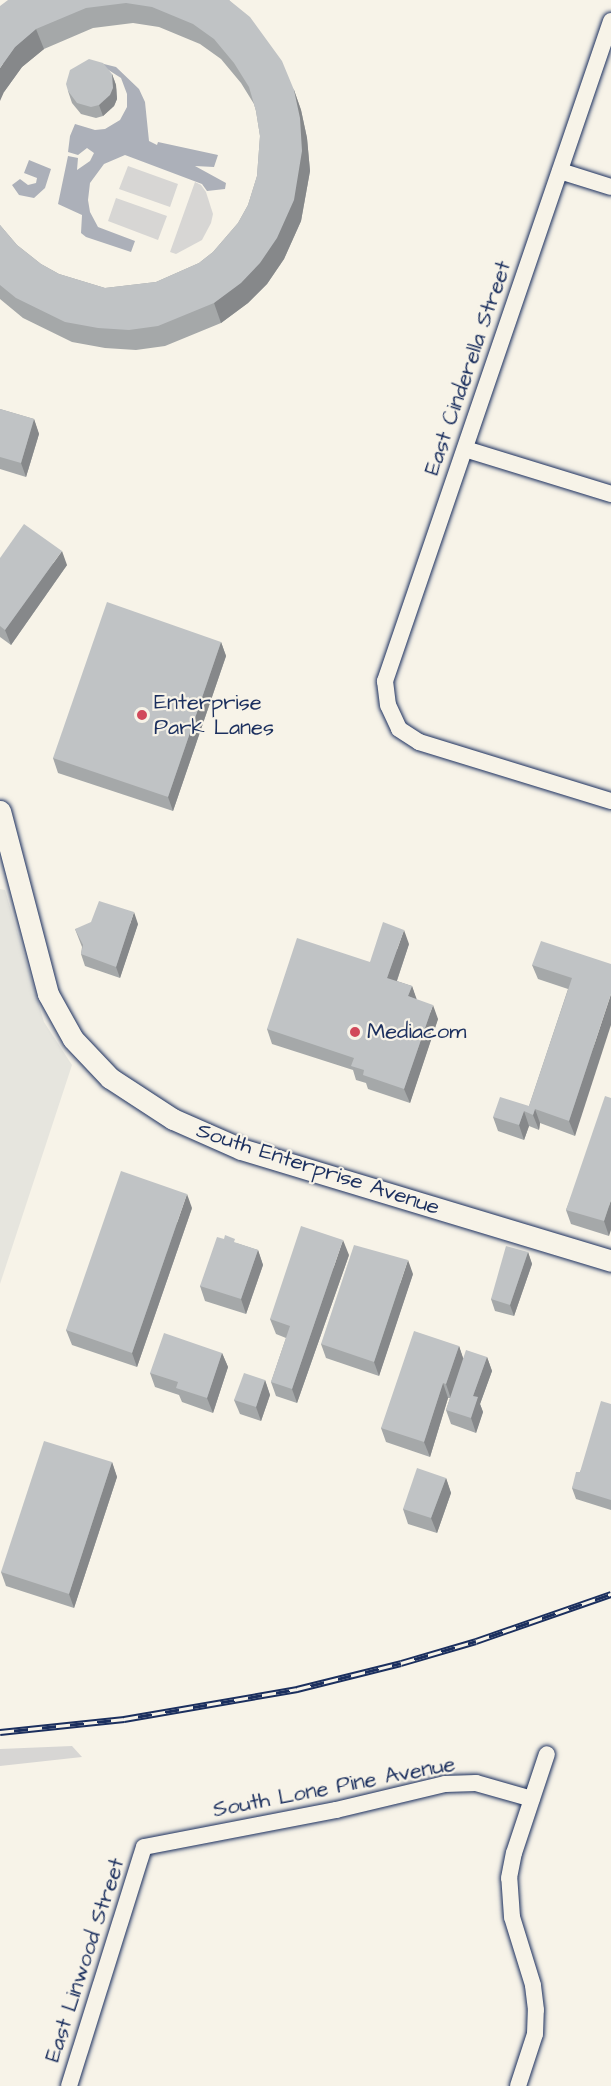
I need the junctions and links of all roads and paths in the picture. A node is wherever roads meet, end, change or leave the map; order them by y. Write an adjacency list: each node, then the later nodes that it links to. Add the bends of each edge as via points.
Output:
1 (611, 21): 2 (street, East Cinderella Street)
2 (560, 171): 3 (street); 4 (street, East Cinderella Street)
3 (611, 187)
4 (465, 449): 5 (street); 6 (street, East Cinderella Street, via 384,681 388,705 399,729 419,742)
5 (611, 494)
6 (611, 801)
7 (0, 811): 8 (street, South Enterprise Avenue, via 48,994 73,1039 110,1078 172,1119 234,1146)
8 (611, 1261)
9 (547, 1754): 10 (street)
10 (532, 1799): 11 (street, South Lone Pine Avenue, via 476,1783 445,1784 336,1810); 13 (street, via 509,1878 512,1917 533,1985 536,2010 535,2034)
11 (144, 1847): 12 (street, East Linwood Street)
12 (69, 2086)
13 (518, 2086)

